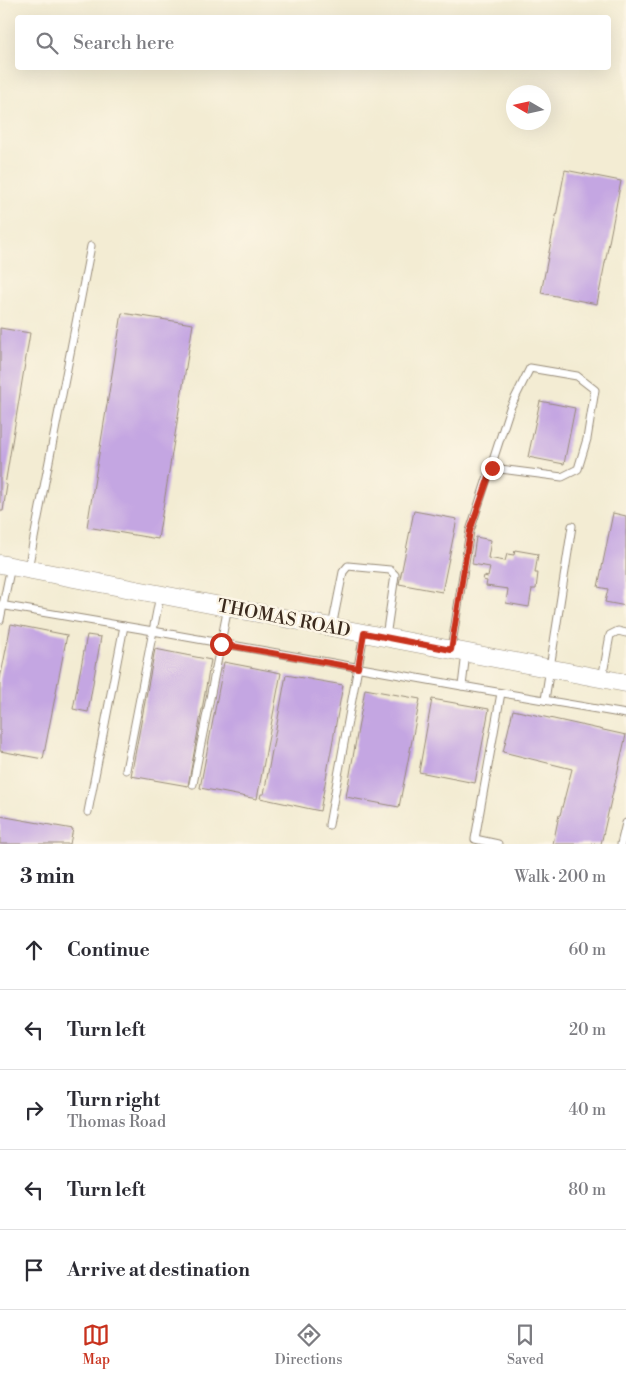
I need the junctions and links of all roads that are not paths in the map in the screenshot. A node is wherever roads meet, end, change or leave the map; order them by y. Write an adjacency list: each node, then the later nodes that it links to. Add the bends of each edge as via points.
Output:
1 (90, 246): 4 (lane)
2 (492, 468): 2 (lane, via 510,408 530,368 578,376 595,390 588,439 578,469 562,477); 16 (lane, via 470,531)
3 (572, 526): 18 (lane)
4 (13, 566): 5 (street, THOMAS ROAD); 6 (lane)
5 (160, 595): 7 (street, THOMAS ROAD); 11 (lane)
6 (1, 606): 8 (lane); 9 (lane)
7 (228, 607): 10 (street, THOMAS ROAD); 15 (lane)
8 (0, 620)
9 (124, 626): 11 (lane); 27 (lane)
10 (332, 627): 12 (street, THOMAS ROAD); 14 (lane, via 343,572 348,566 390,570 395,575)
11 (153, 631): 15 (lane); 25 (lane)
12 (364, 633): 14 (street, THOMAS ROAD); 17 (lane)
13 (626, 633): 19 (lane, via 618,631 610,635)
14 (386, 638): 16 (street, THOMAS ROAD)
15 (221, 644): 17 (lane); 26 (lane)
16 (459, 651): 18 (street, THOMAS ROAD); 21 (lane)
17 (358, 668): 21 (lane); 29 (lane)
18 (550, 669): 19 (street, THOMAS ROAD); 23 (lane)
19 (602, 679): 20 (street, THOMAS ROAD)
20 (626, 683)
21 (462, 686): 22 (lane)
22 (501, 693): 23 (lane); 30 (lane, via 475,839)
23 (544, 700): 24 (lane)
24 (626, 714)
25 (126, 770)
26 (194, 784)
27 (88, 812)
28 (626, 823): 31 (lane)
29 (329, 825)
30 (498, 844)
31 (621, 844)

